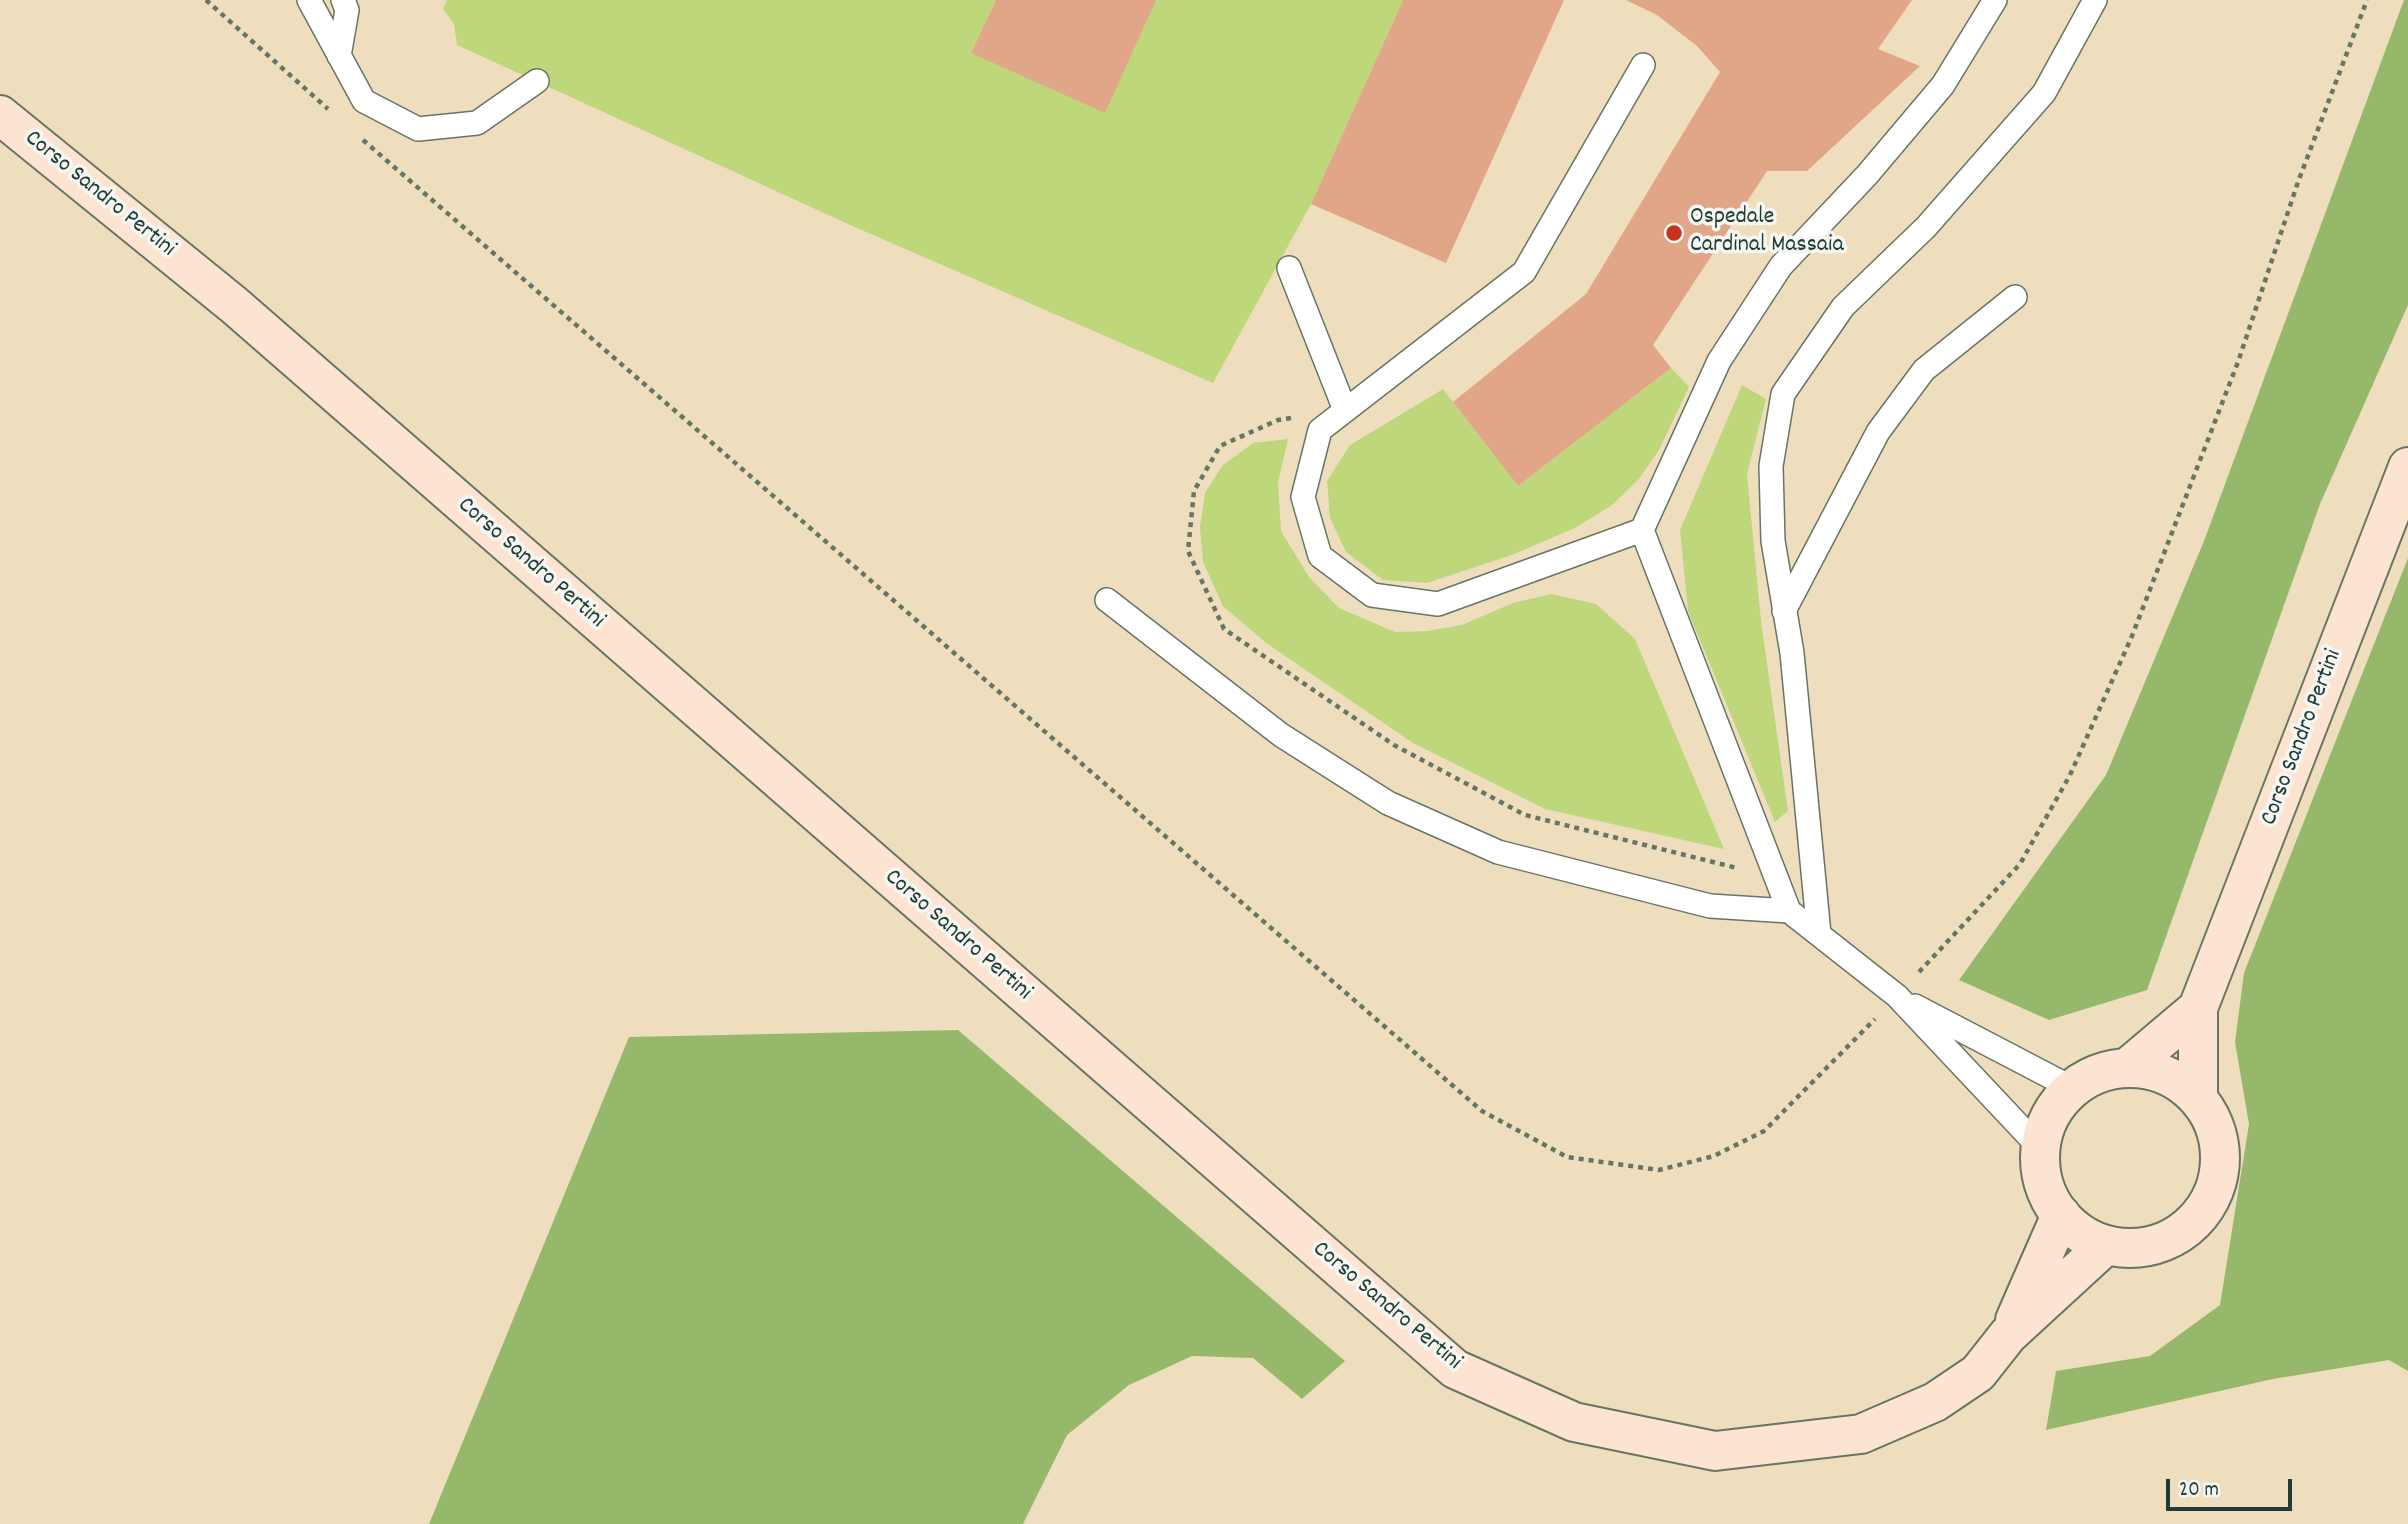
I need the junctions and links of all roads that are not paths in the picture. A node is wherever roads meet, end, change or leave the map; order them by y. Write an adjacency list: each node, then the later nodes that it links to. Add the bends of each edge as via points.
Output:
1 (309, 0): 5 (lane)
2 (343, 0): 5 (lane, via 346,10)
3 (1995, 0): 13 (lane, via 1943,85 1774,277 1719,361)
4 (2095, 0): 15 (lane, via 2044,93 1926,227 1843,307 1783,394 1771,466 1773,541)
5 (339, 56): 7 (lane, via 364,102 418,129 477,123)
6 (1643, 65): 11 (lane, via 1524,272)
7 (537, 81)
8 (0, 115): 26 (street, Corso Sandro Pertini, via 234,305 1455,1370 1574,1422 1715,1451 1861,1434 1935,1402 1978,1373)
9 (1289, 268): 11 (lane)
10 (2015, 297): 15 (lane, via 1916,380 1878,432)
11 (1345, 411): 13 (lane, via 1320,430 1303,497 1320,556 1372,595 1438,604)
12 (2408, 467): 19 (street, Corso Sandro Pertini)
13 (1642, 530): 16 (lane)
14 (1108, 600): 16 (lane, via 1281,735 1388,803 1498,852 1710,906)
15 (1784, 611): 17 (lane, via 1807,790)
16 (1789, 911): 17 (lane)
17 (1819, 934): 18 (lane)
18 (1897, 996): 21 (lane); 23 (lane)
19 (2199, 1008): 20 (street, Corso Sandro Pertini); 22 (street, Corso Sandro Pertini)
20 (2127, 1068): 21 (street, via 2098,1073); 22 (street, via 2154,1070 2178,1081)
21 (2072, 1088): 23 (street, via 2051,1116)
22 (2198, 1099): 25 (street, via 2214,1123 2220,1151 2218,1180 2206,1206 2188,1228 2162,1242 2135,1248)
23 (2040, 1148): 24 (street, via 2048,1195)
24 (2061, 1215): 25 (street, via 2081,1233); 26 (street, Corso Sandro Pertini)
25 (2106, 1244): 26 (street, Corso Sandro Pertini)
26 (2008, 1335)

